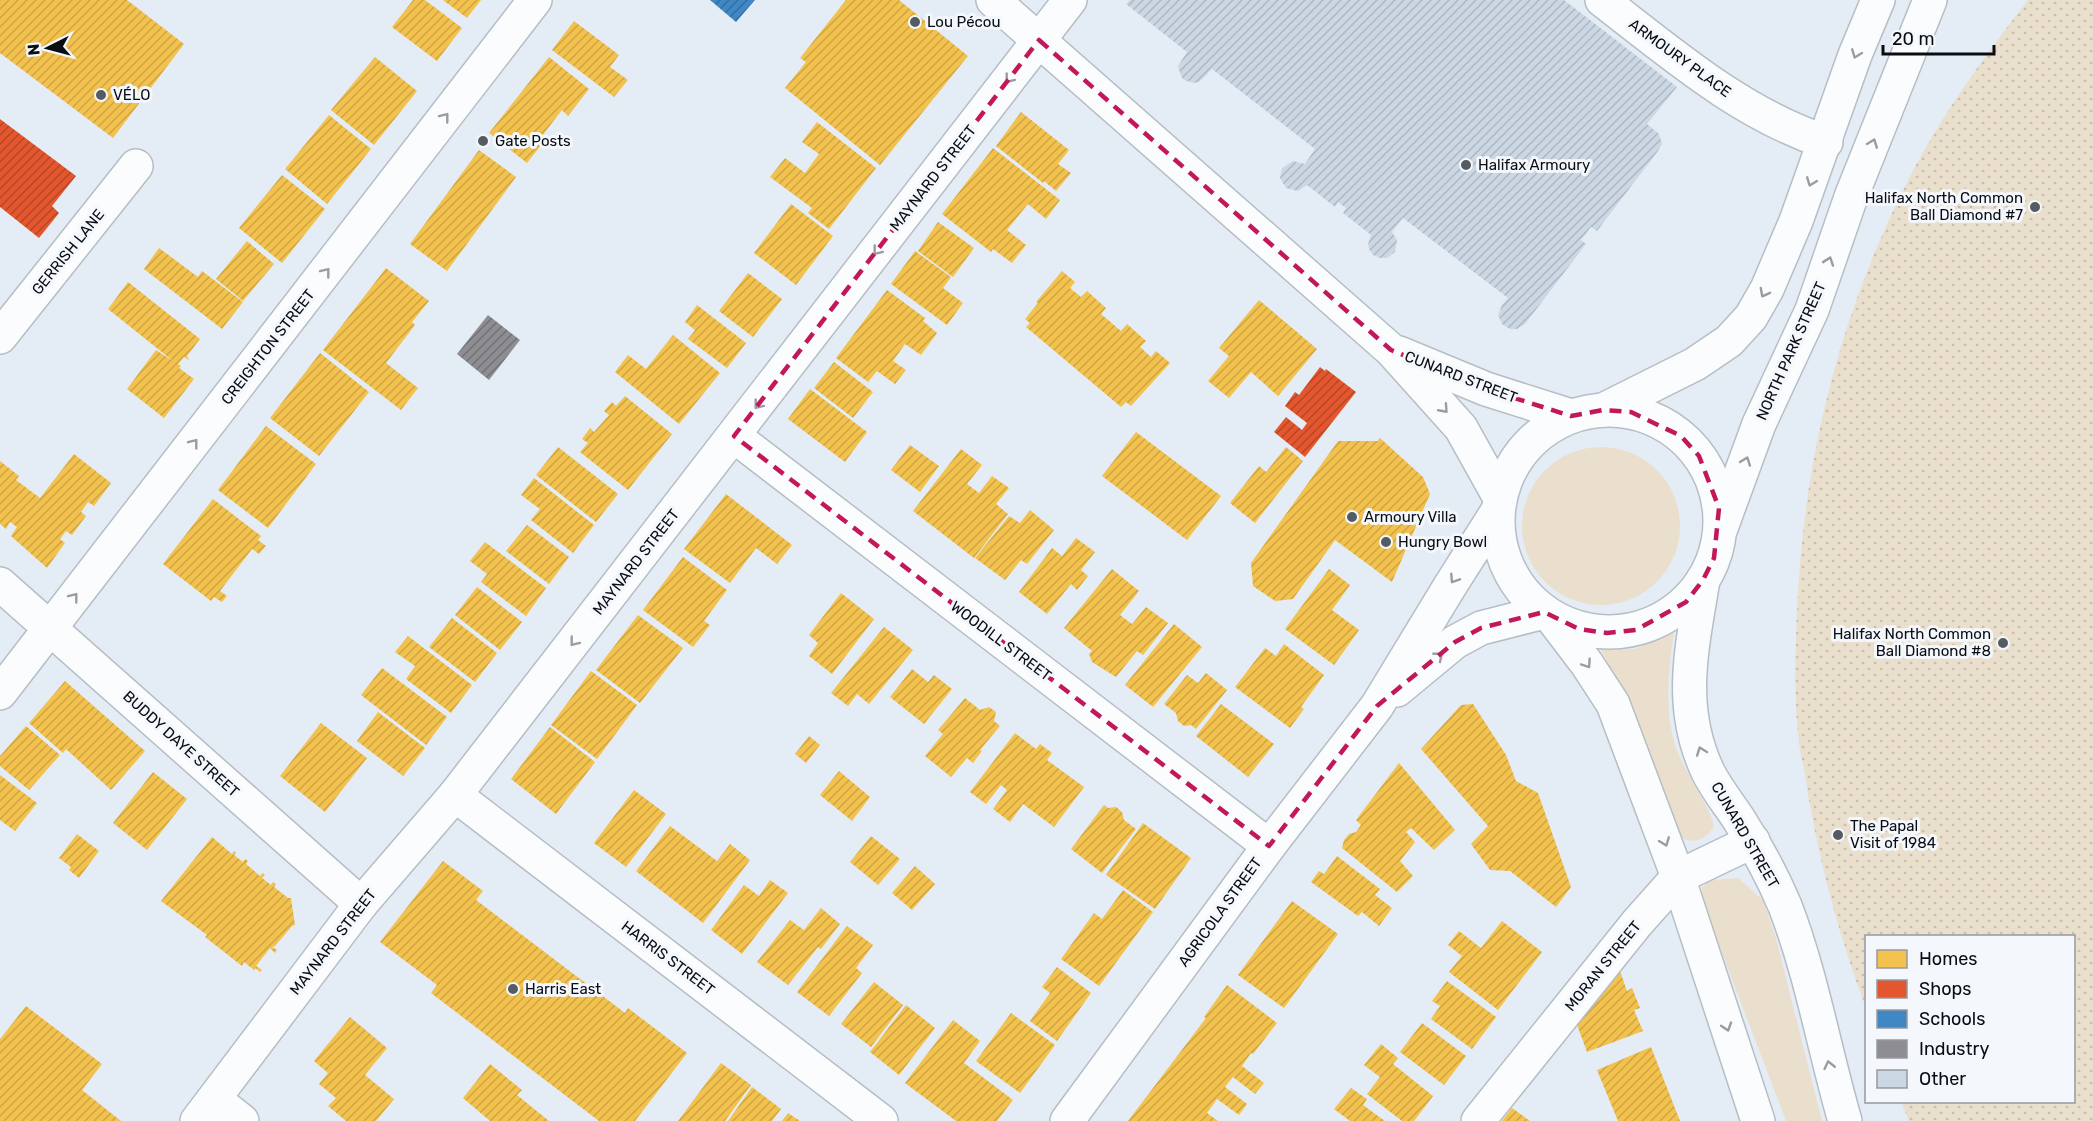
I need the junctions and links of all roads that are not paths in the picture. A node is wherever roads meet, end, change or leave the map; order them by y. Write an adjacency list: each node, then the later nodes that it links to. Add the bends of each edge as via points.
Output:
1 (535, 0): 20 (street, CREIGHTON STREET, one-way to 1)
2 (993, 0): 7 (street)
3 (1070, 0): 7 (street, MAYNARD STREET)
4 (1602, 0): 8 (street, ARMOURY PLACE, via 1720,90 1794,132)
5 (1878, 0): 8 (street, one-way to 8)
6 (1930, 0): 16 (street, NORTH PARK STREET, one-way to 6, via 1759,424 1812,310 1851,197)
7 (1039, 40): 11 (street); 14 (street, MAYNARD STREET, one-way to 14)
8 (1826, 142): 12 (street, one-way to 12, via 1792,231 1751,317 1729,341 1695,364)
9 (136, 166): 10 (street, GERRISH LANE)
10 (0, 337)
11 (1391, 350): 13 (street, CUNARD STREET, via 1486,389); 15 (street, CUNARD STREET, one-way to 15, via 1461,428)
12 (1603, 410): 13 (street); 16 (street, via 1631,412 1657,421 1681,436 1699,456 1712,481 1719,508)
13 (1570, 416): 15 (street, via 1538,435 1513,463)
14 (734, 436): 23 (street, MAYNARD STREET, one-way to 23); 25 (street, WOODILL STREET)
15 (1498, 505): 19 (street, via 1501,550 1517,585); 22 (street, AGRICOLA STREET, one-way to 22)
16 (1719, 535): 17 (street)
17 (1703, 580): 19 (street, via 1686,602 1662,619 1636,630 1607,633 1579,629); 24 (street, CUNARD STREET, one-way to 17, via 1708,772 1692,725 1689,678)
18 (0, 584): 20 (street, BUDDY DAYE STREET)
19 (1548, 615): 22 (street, AGRICOLA STREET, one-way to 19, via 1455,642 1480,628); 26 (street, one-way to 26, via 1587,664 1612,704)
20 (51, 628): 21 (street, CREIGHTON STREET); 27 (street, BUDDY DAYE STREET)
21 (0, 693)
22 (1377, 706): 25 (street, AGRICOLA STREET)
23 (455, 795): 27 (street, MAYNARD STREET); 30 (street, HARRIS STREET)
24 (1753, 841): 26 (street, MORAN STREET); 34 (street, CUNARD STREET, one-way to 24, via 1795,933)
25 (1269, 846): 31 (street, AGRICOLA STREET)
26 (1678, 877): 32 (street, MORAN STREET); 33 (street, one-way to 33)
27 (361, 904): 28 (street, MAYNARD STREET)
28 (206, 1110): 29 (street)
29 (242, 1121)
30 (881, 1121)
31 (1066, 1121)
32 (1478, 1121)
33 (1758, 1121)
34 (1845, 1121)

